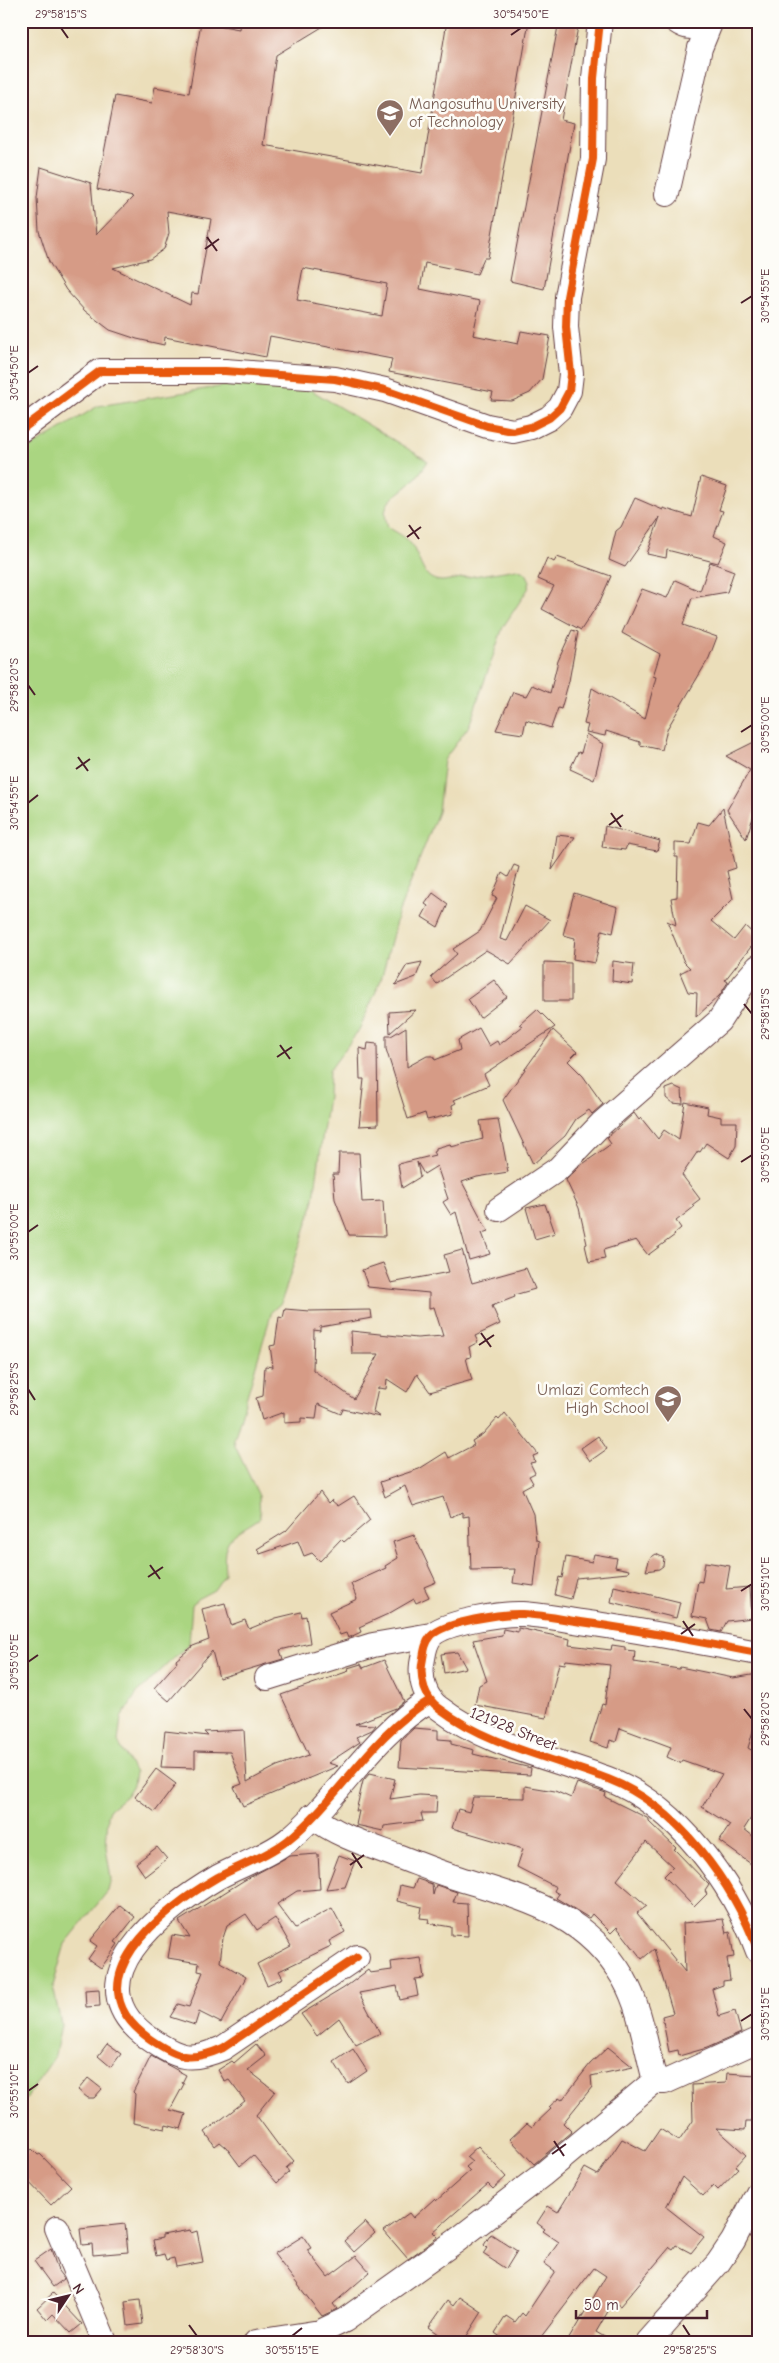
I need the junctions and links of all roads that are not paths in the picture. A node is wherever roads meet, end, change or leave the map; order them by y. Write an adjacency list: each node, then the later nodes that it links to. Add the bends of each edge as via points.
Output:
1 (600, 21): 6 (street, via 594,78 593,159 567,297 569,391 560,408 549,418 513,431 487,426 384,390 335,379 225,370 100,371)
2 (676, 21): 3 (street, via 693,28)
3 (706, 21)
4 (711, 21): 5 (street, via 700,48)
5 (667, 194)
6 (21, 430)
7 (758, 967): 8 (street, via 719,1021 602,1123 558,1169)
8 (499, 1209)
9 (431, 1635): 10 (street, via 446,1627 482,1618 525,1614); 11 (street, via 373,1645); 12 (street, via 424,1647 422,1669 424,1689)
10 (758, 1653)
11 (267, 1678)
12 (430, 1700): 13 (street, via 394,1725); 14 (street, 121928 Street, via 453,1718 484,1734 610,1780 660,1810 699,1849 724,1883)
13 (312, 1816): 15 (street, via 287,1840 216,1878 156,1922 122,1966 116,1982 117,1997 124,2015 159,2046 182,2057 202,2057 223,2048); 17 (street, via 329,1828 381,1850 542,1905 591,1939 624,1980 636,2006)
14 (758, 1951)
15 (358, 1957)
16 (758, 2040): 17 (street, via 665,2082)
17 (656, 2080): 21 (street, via 542,2175 345,2320 320,2332)
18 (758, 2193): 22 (street, via 718,2263)
19 (57, 2228): 20 (street)
20 (105, 2342)
21 (256, 2342)
22 (648, 2342)

